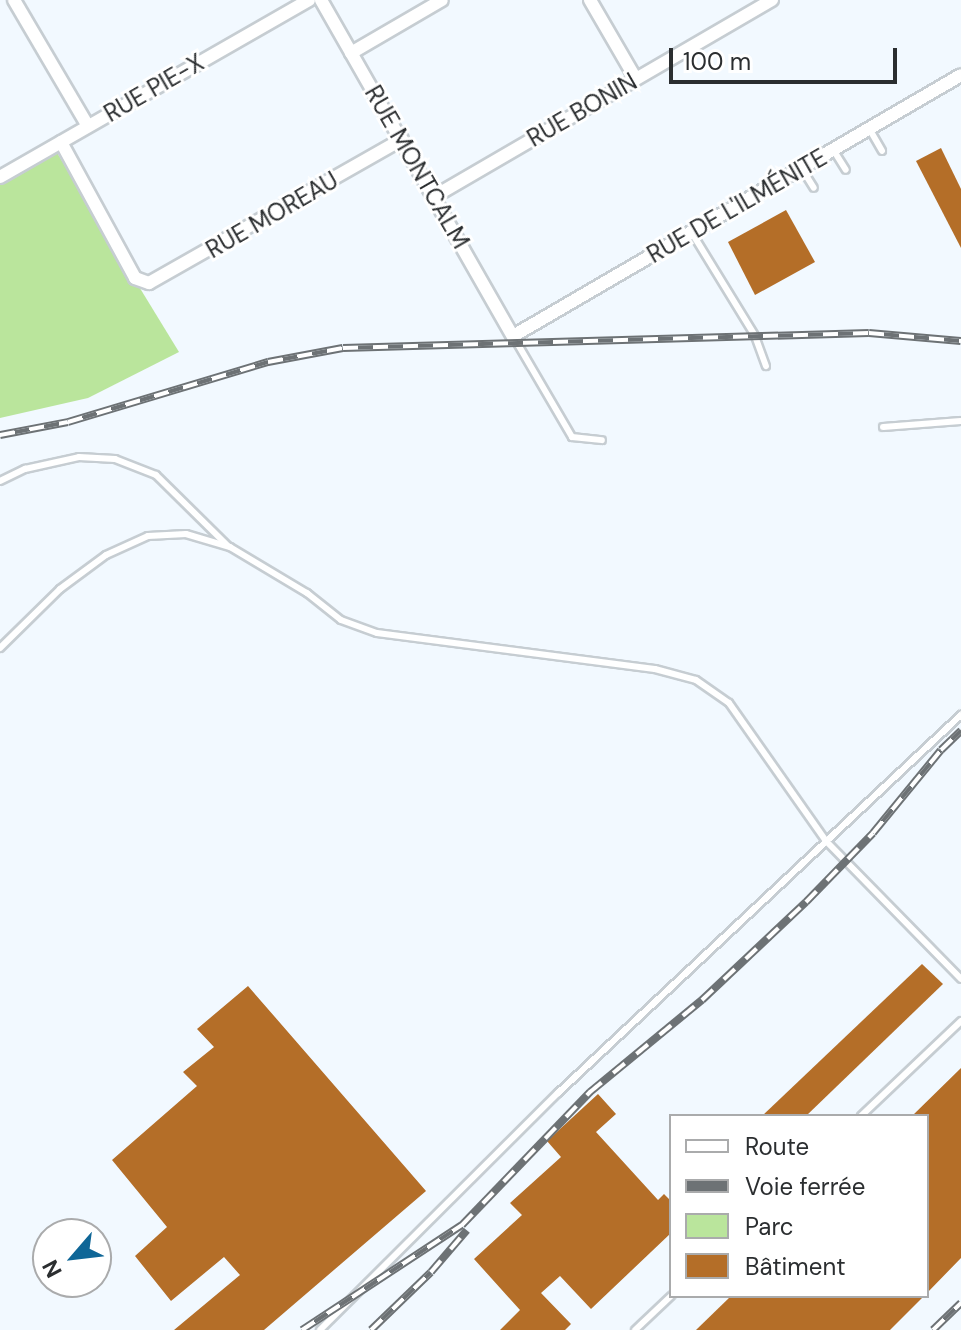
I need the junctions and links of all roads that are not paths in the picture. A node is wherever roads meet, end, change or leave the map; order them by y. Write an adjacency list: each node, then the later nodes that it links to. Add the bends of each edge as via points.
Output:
1 (14, 0): 10 (street)
2 (309, 0): 10 (street, RUE PIE-X)
3 (321, 0): 7 (street, RUE MONTCALM)
4 (442, 0): 7 (street)
5 (590, 0): 9 (street)
6 (772, 0): 9 (street, RUE BONIN)
7 (351, 53): 12 (street, RUE MONTCALM)
8 (961, 75): 11 (street, RUE DE L'ILMÉNITE)
9 (636, 79): 20 (street, RUE BONIN)
10 (88, 126): 13 (street, RUE PIE-X)
11 (870, 130): 14 (street, RUE DE L'ILMÉNITE); 15 (lane)
12 (402, 139): 13 (street, RUE MOREAU, via 157,281 139,282); 20 (street, RUE MONTCALM)
13 (61, 142): 18 (street, RUE PIE-X)
14 (834, 151): 16 (street, RUE DE L'ILMÉNITE); 17 (lane)
15 (882, 151)
16 (802, 169): 19 (lane); 21 (street, RUE DE L'ILMÉNITE)
17 (846, 170)
18 (0, 177)
19 (814, 188)
20 (435, 196): 22 (street, RUE MONTCALM)
21 (692, 233): 22 (street, RUE DE L'ILMÉNITE); 23 (lane, via 755,336)
22 (513, 336): 26 (lane, via 572,437)
23 (766, 366)
24 (961, 421): 25 (lane)
25 (883, 427)
26 (602, 440)
27 (0, 481): 28 (lane, via 25,469 79,457 115,459 156,475)
28 (230, 547): 29 (lane, via 186,534 148,536 106,555 60,589); 31 (lane, via 341,620 377,633 655,669 696,680 729,703)
29 (0, 648)
30 (961, 715): 31 (lane)
31 (826, 841): 32 (lane); 36 (lane, via 558,1093)
32 (961, 979)
33 (961, 1021): 34 (lane)
34 (863, 1114)
35 (669, 1298): 37 (lane)
36 (320, 1330)
37 (635, 1330)

